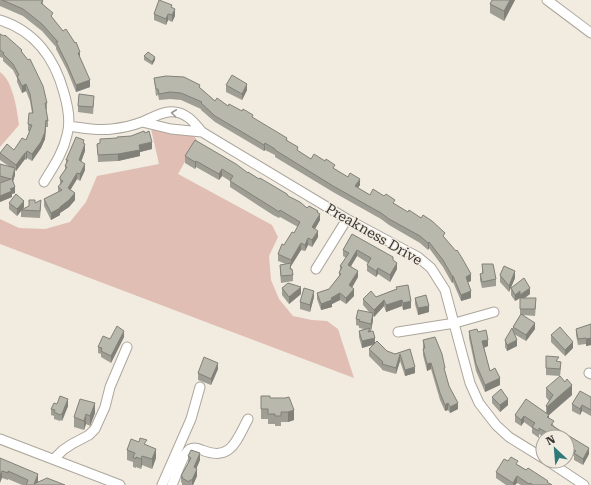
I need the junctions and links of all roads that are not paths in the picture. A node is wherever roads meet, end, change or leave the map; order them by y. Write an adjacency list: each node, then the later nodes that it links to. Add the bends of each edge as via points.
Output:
1 (547, 0): 3 (street)
2 (0, 20): 5 (street, via 21,29 44,49 61,81 68,107)
3 (591, 33)
4 (142, 122): 5 (street, Preakness Drive, via 96,130); 6 (street, Preakness Drive, via 171,129); 6 (street, Preakness Drive, one-way to 4, via 188,117 180,113 158,113)
5 (69, 126): 7 (street, via 62,150)
6 (202, 132): 8 (street, Preakness Drive)
7 (44, 182)
8 (347, 219): 9 (street); 11 (street, Preakness Drive, via 418,257 431,268 445,290)
9 (316, 269)
10 (494, 312): 11 (street)
11 (455, 323): 12 (street); 17 (street, Preakness Drive, via 470,383 483,411 509,436)
12 (398, 332)
13 (127, 347): 18 (street, via 95,430 62,450)
14 (200, 387): 21 (street, via 191,418)
15 (248, 419): 22 (street, via 228,451 211,454 196,448 191,449)
16 (0, 439): 18 (street)
17 (535, 453)
18 (54, 459): 20 (street)
19 (560, 469): 23 (street)
20 (120, 485)
21 (162, 485)
22 (172, 485)
23 (584, 485)

